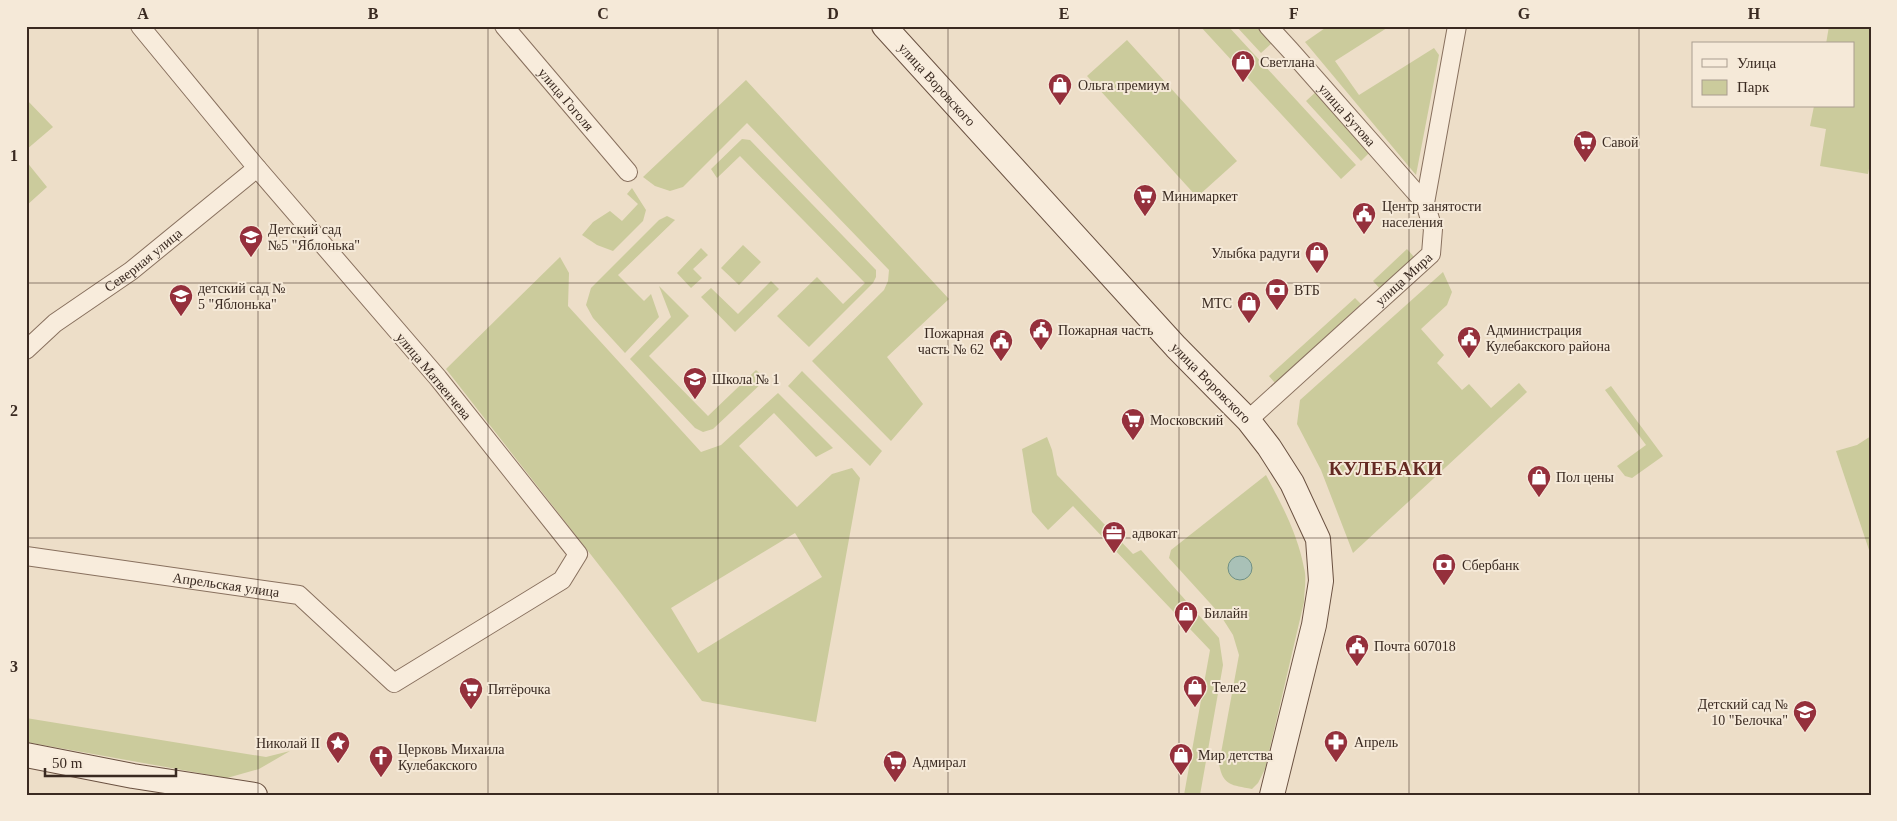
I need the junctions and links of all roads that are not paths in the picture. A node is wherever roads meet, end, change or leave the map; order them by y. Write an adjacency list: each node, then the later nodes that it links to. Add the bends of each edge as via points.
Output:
1 (140, 26): 6 (street, улица Матвеичева)
2 (504, 26): 7 (street, улица Гоголя)
3 (884, 26): 10 (street, улица Воровского, via 1176,347)
4 (1268, 26): 8 (street, улица Бутова)
5 (1457, 26): 8 (street, улица Мира)
6 (257, 168): 9 (street, Северная улица, via 131,271 55,324); 12 (street, улица Матвеичева, via 438,378 578,554 562,580)
7 (628, 172)
8 (1425, 203): 10 (street, улица Мира, via 1433,229 1431,254)
9 (26, 350)
10 (1248, 420): 15 (street, улица Воровского, via 1292,483 1318,539 1321,581 1314,625)
11 (26, 556): 12 (street, Апрельская улица, via 299,595)
12 (394, 683)
13 (26, 755): 14 (street)
14 (254, 795)
15 (1272, 795)

